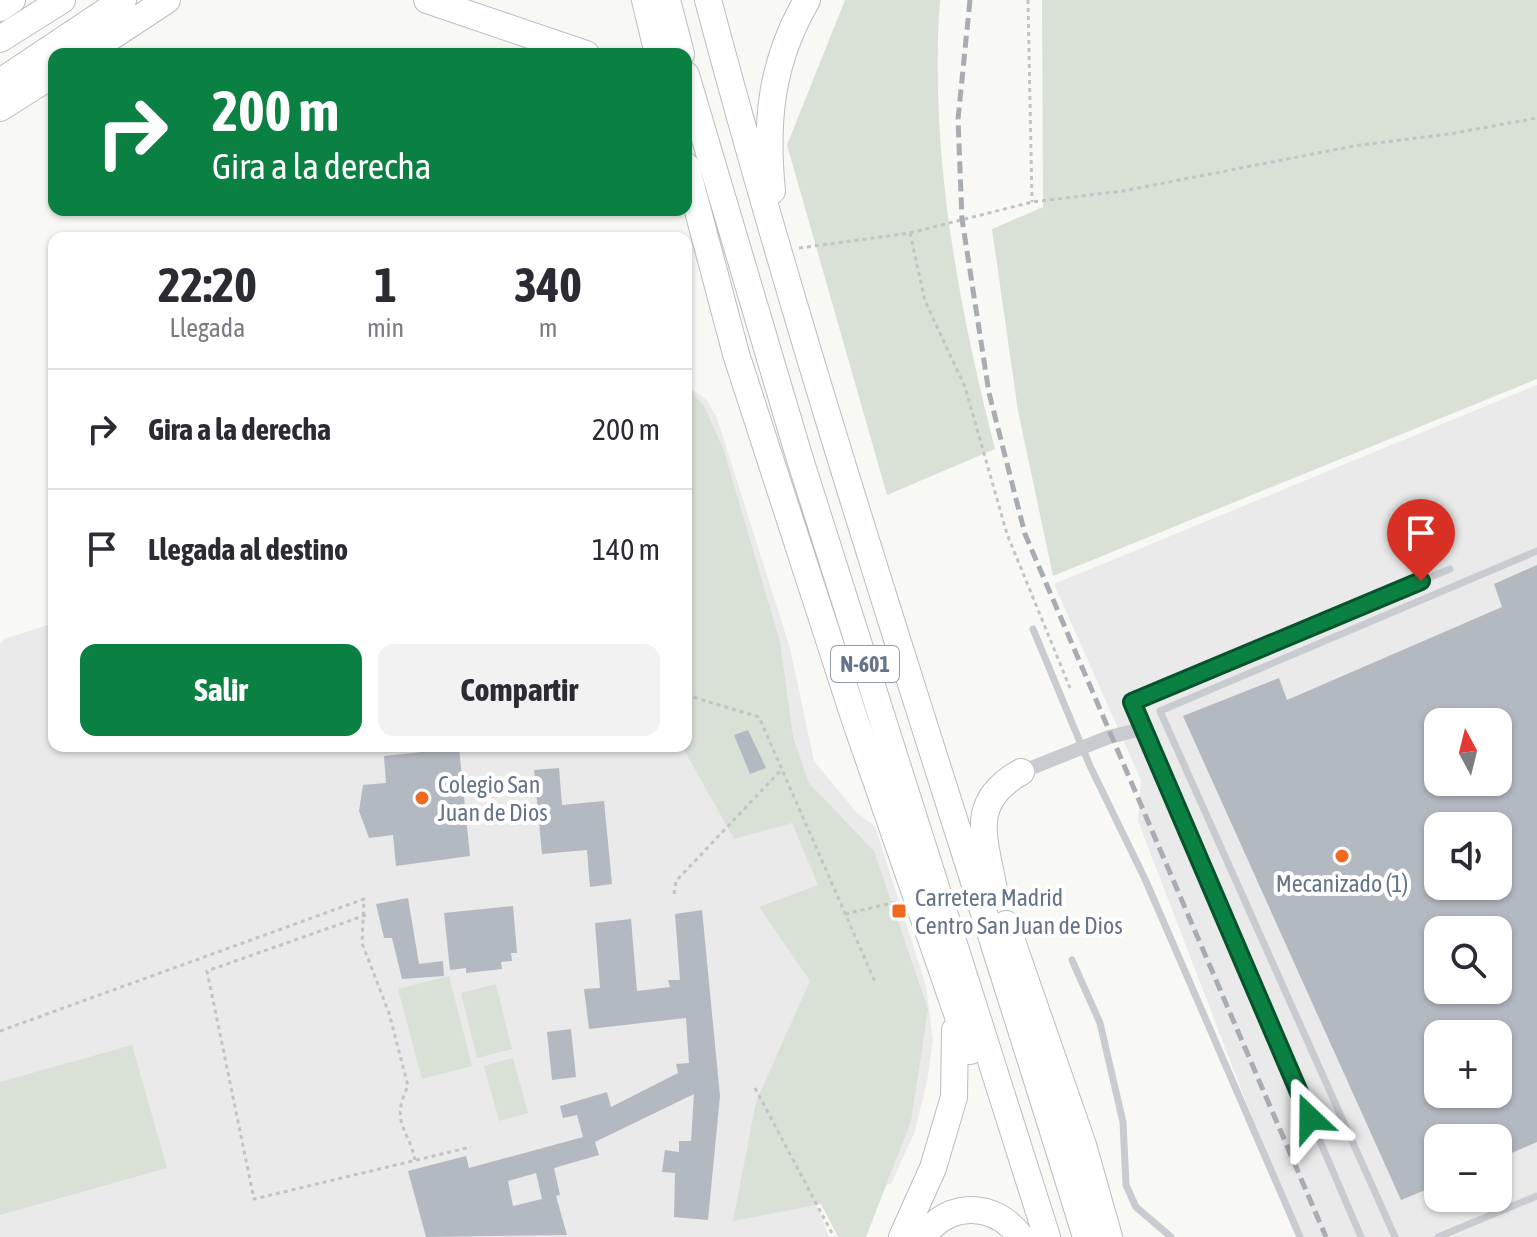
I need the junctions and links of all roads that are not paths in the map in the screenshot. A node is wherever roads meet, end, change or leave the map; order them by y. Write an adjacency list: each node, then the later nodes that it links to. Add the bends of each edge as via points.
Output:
1 (12, 0): 10 (highway)
2 (62, 0): 12 (highway)
3 (167, 0): 11 (highway)
4 (186, 0): 11 (highway)
5 (427, 0): 15 (highway)
6 (645, 0): 16 (highway)
7 (667, 0): 17 (highway)
8 (708, 0): 25 (highway, N-601)
9 (807, 0): 25 (highway, via 768,107)
10 (0, 8)
11 (131, 10): 13 (highway); 14 (highway)
12 (0, 39)
13 (62, 48)
14 (91, 48)
15 (568, 48)
16 (657, 48)
17 (679, 48)
18 (48, 56): 20 (highway)
19 (48, 78): 23 (highway)
20 (0, 82)
21 (692, 95): 43 (highway, N-601, via 803,470)
22 (692, 100): 26 (highway)
23 (0, 108)
24 (692, 189): 26 (highway, via 736,354)
25 (778, 247): 33 (highway, N-601)
26 (769, 451): 36 (highway)
27 (1537, 551): 50 (lane, via 1160,711)
28 (1450, 569): 30 (lane, via 1132,702)
29 (1033, 629): 31 (lane)
30 (1142, 729): 31 (street); 49 (lane)
31 (1083, 749): 32 (street); 48 (lane)
32 (1021, 772): 34 (highway, via 1004,781 985,807)
33 (944, 782): 34 (highway); 44 (highway, N-601)
34 (994, 890): 37 (highway)
35 (1072, 960): 47 (lane, via 1100,1023 1123,1122 1126,1185 1136,1207)
36 (941, 972): 39 (highway, via 958,1039 954,1097 933,1168); 42 (highway)
37 (1083, 1145): 45 (highway); 46 (highway)
38 (1537, 1196): 51 (lane)
39 (902, 1237)
40 (923, 1237): 41 (highway, via 942,1218 962,1210 984,1211 1009,1221)
41 (1021, 1237)
42 (1029, 1237)
43 (1047, 1237)
44 (1086, 1237)
45 (1109, 1237)
46 (1130, 1237)
47 (1171, 1237)
48 (1300, 1237)
49 (1361, 1237)
50 (1395, 1237)
51 (1438, 1237)

